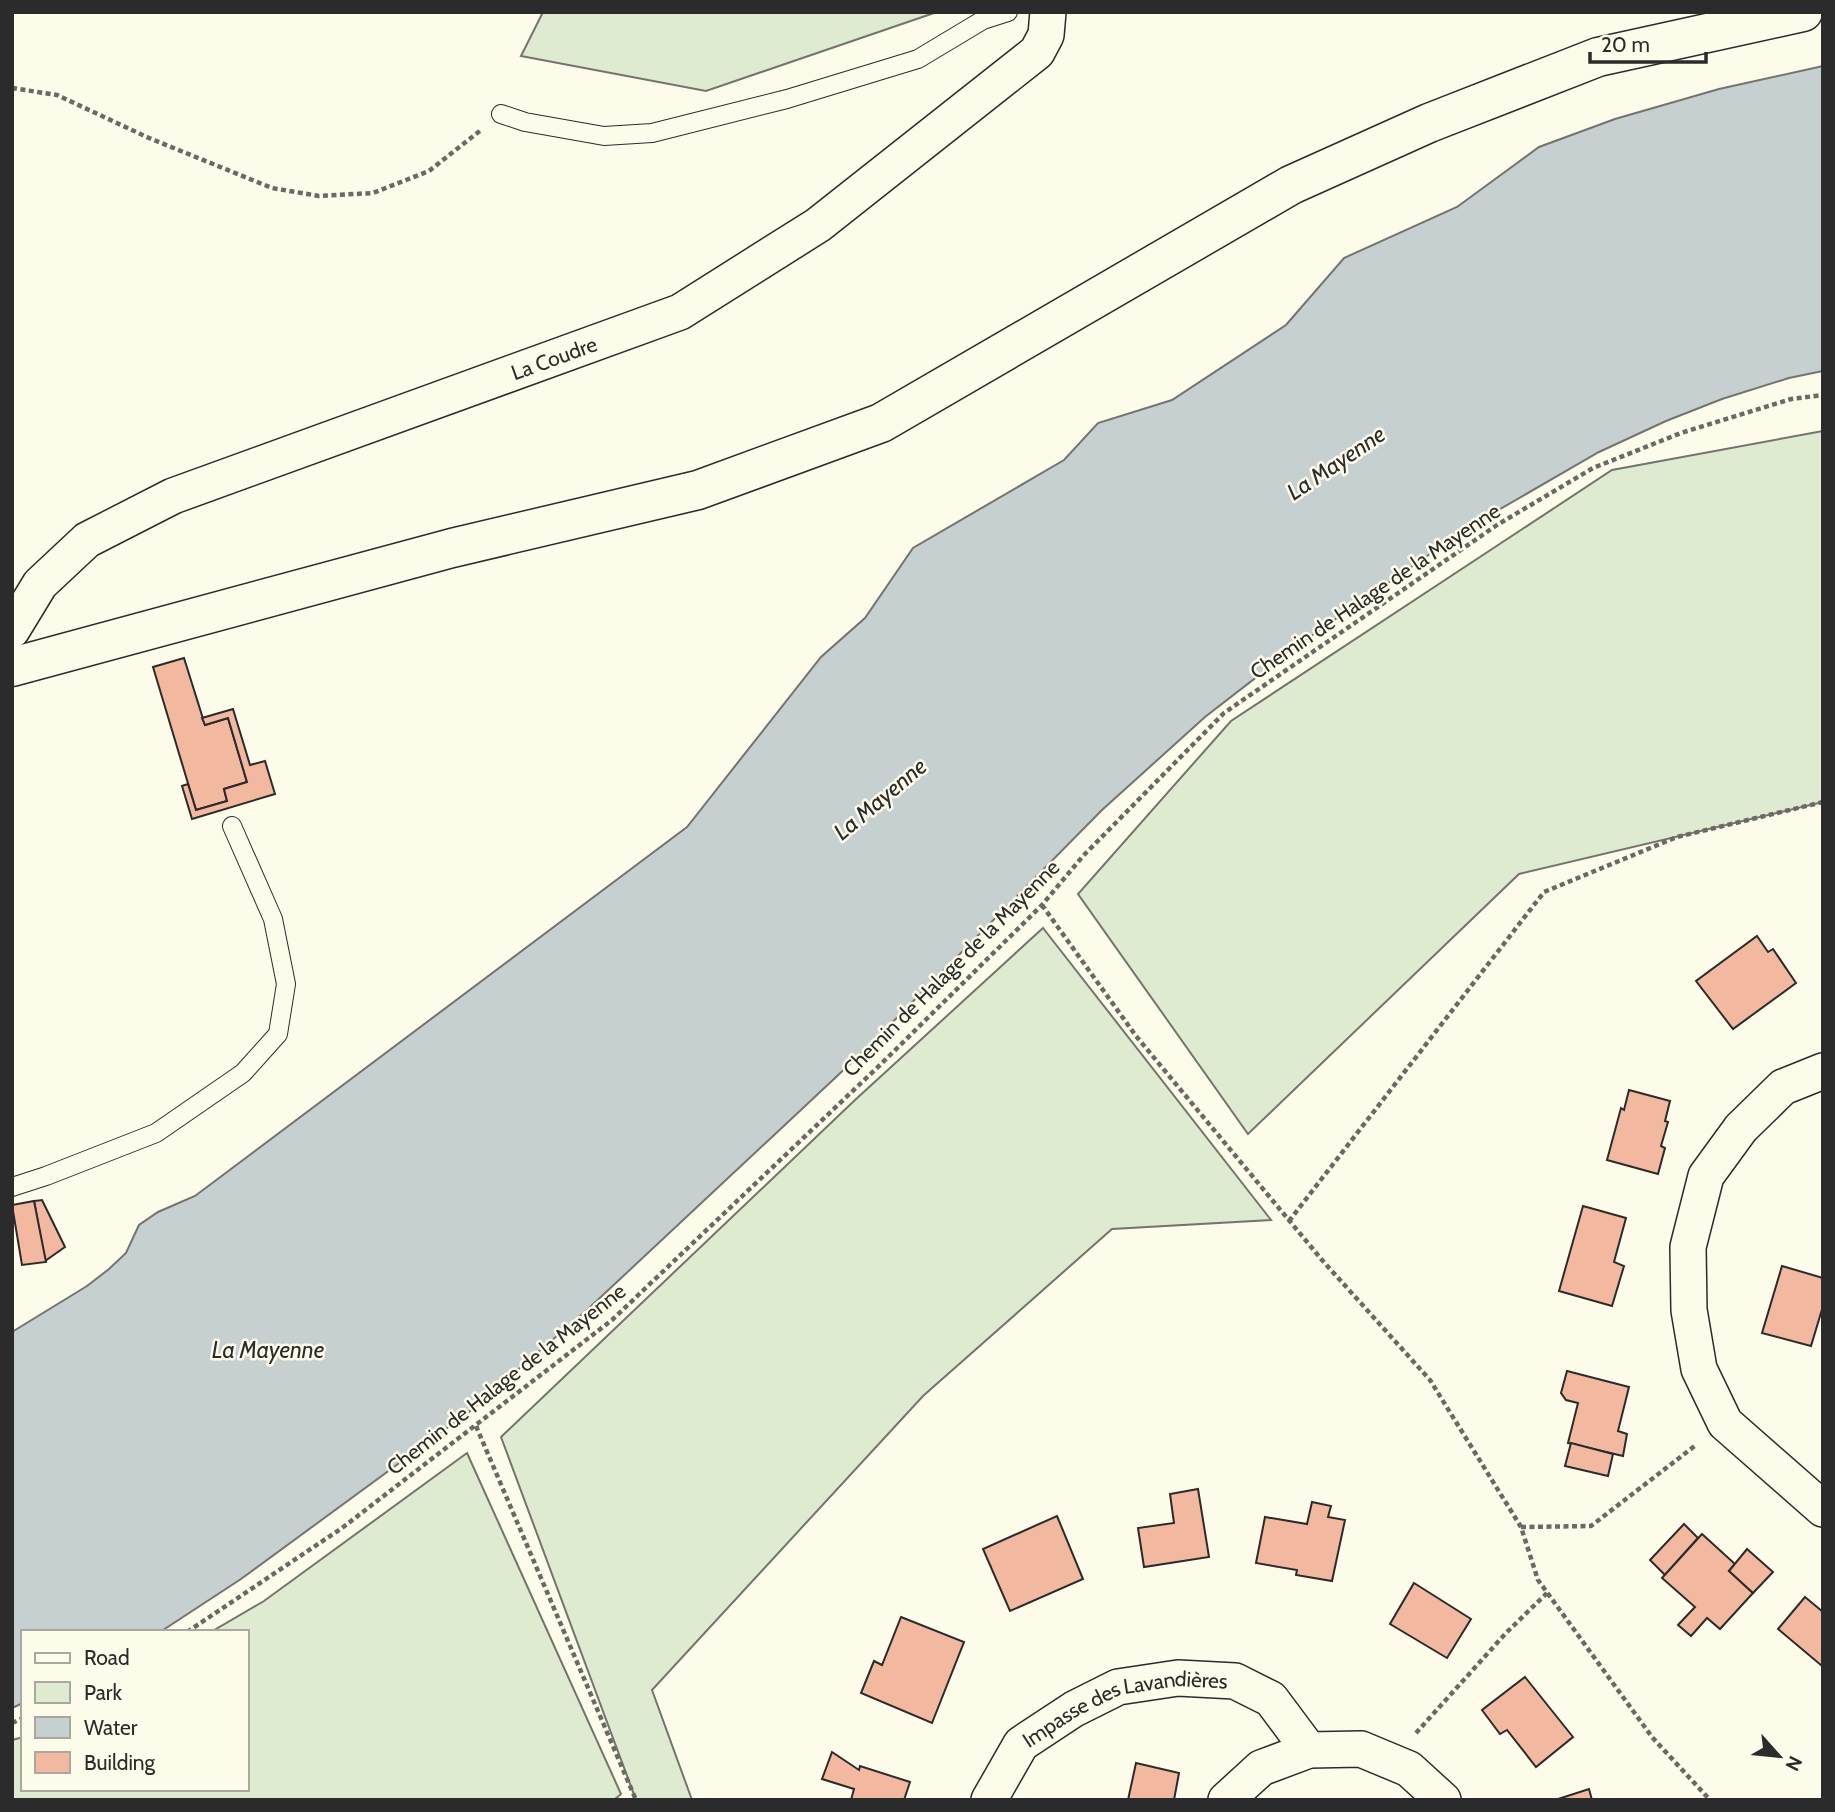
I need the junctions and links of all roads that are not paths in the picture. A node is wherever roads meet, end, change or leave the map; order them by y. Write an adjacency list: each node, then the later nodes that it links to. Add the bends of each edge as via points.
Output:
1 (1008, 12): 4 (lane, via 983,20 918,59 652,133 604,136)
2 (1048, 12): 5 (street, La Coudre, via 1046,36 1037,52 818,225 680,312 173,496 87,540 40,584)
3 (1803, 12): 6 (street, via 1598,57 1429,123 1291,185 881,423 698,490 452,548)
4 (501, 114)
5 (12, 630)
6 (12, 667)
7 (232, 826): 9 (lane, via 273,919 286,984 278,1034 243,1073 156,1133)
8 (1823, 1071): 10 (street, via 1783,1087 1741,1128 1706,1176 1688,1247 1689,1310 1699,1369 1725,1423)
9 (12, 1187)
10 (1823, 1509)
11 (1309, 1750): 12 (street, Impasse des Lavandières, via 1270,1699 1235,1681 1178,1678 1118,1687 1021,1744); 13 (street, via 1261,1768); 14 (street, via 1361,1749 1409,1769)
12 (989, 1800)
13 (1226, 1800)
14 (1443, 1800)

